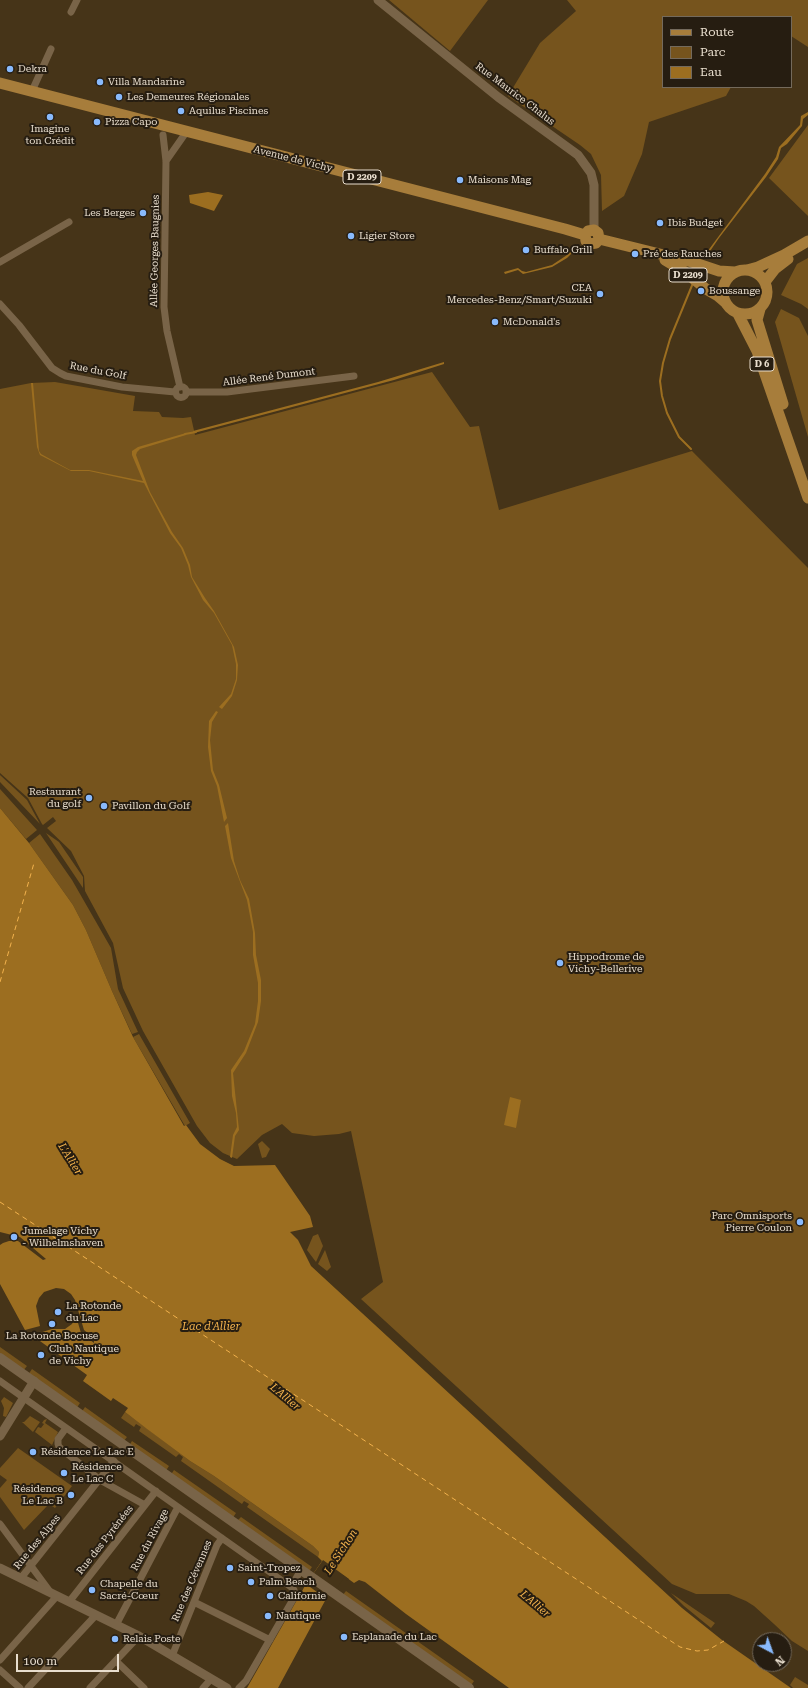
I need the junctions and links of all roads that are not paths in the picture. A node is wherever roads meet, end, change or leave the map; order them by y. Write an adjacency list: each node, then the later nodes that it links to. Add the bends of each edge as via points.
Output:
1 (77, 0): 3 (street)
2 (378, 0): 11 (street, Rue Maurice Chalus, via 498,97 585,162 592,179)
3 (71, 12)
4 (51, 49): 6 (street)
5 (0, 83): 6 (main road, Avenue de Vichy / D 2209)
6 (32, 91): 7 (main road, Avenue de Vichy / D 2209)
7 (187, 131): 9 (street); 11 (main road, Avenue de Vichy / D 2209)
8 (163, 135): 9 (street, Allée Georges Baugnies)
9 (166, 161): 24 (street, Allée Georges Baugnies, via 164,307)
10 (68, 222): 15 (street)
11 (593, 235): 14 (main road, Avenue de Vichy / D 2209)
12 (808, 241): 16 (main road, via 784,255)
13 (808, 246): 18 (main road, via 775,269)
14 (648, 252): 17 (main road, Avenue de Vichy / D 2209, via 719,271); 19 (main road, Avenue de Vichy / D 2209, via 673,263)
15 (0, 262)
16 (747, 270): 17 (main road); 18 (main road, via 758,274)
17 (735, 272): 19 (main road, via 724,285)
18 (766, 282): 21 (main road, via 767,300)
19 (725, 302): 22 (main road)
20 (0, 304): 24 (street, Rue du Golf, via 52,368 66,376 122,387)
21 (760, 309): 22 (main road, via 750,315); 25 (main road, D 6, via 757,320)
22 (738, 314): 26 (main road, D 6, via 757,351)
23 (354, 376): 24 (street, Allée René Dumont, via 228,392 186,392 184,388)
24 (178, 389)
25 (808, 476)
26 (808, 498)
27 (0, 1358): 30 (main road)
28 (0, 1364): 30 (main road)
29 (0, 1381): 31 (street)
30 (32, 1384): 31 (street); 43 (main road)
31 (23, 1397): 32 (street); 33 (street)
32 (66, 1428): 34 (street); 35 (street, via 58,1439 59,1447)
33 (0, 1436)
34 (114, 1461): 35 (street, Rue des Alpes); 36 (street)
35 (100, 1480): 37 (street); 41 (street, Rue des Alpes)
36 (156, 1491): 37 (street, Rue des Pyrénées); 38 (street)
37 (145, 1505): 48 (street, Rue des Pyrénées)
38 (178, 1507): 40 (street); 51 (street, Rue du Rivage)
39 (0, 1524): 41 (street)
40 (222, 1538): 45 (street); 49 (street, Rue des Cévennes, via 216,1545)
41 (31, 1567): 44 (street, Rue des Alpes); 46 (street)
42 (0, 1568): 44 (street)
43 (305, 1577): 45 (street); 47 (main road)
44 (21, 1578): 46 (street)
45 (291, 1587): 53 (street, via 295,1596)
46 (54, 1594): 48 (street); 55 (street)
47 (338, 1599): 66 (main road); 67 (main road)
48 (69, 1602): 50 (street)
49 (194, 1602): 53 (street); 54 (street, Rue des Cévennes)
50 (96, 1615): 51 (street); 60 (street)
51 (116, 1625): 52 (street)
52 (139, 1636): 54 (street); 56 (street)
53 (270, 1640): 65 (street, via 246,1681)
54 (172, 1656): 58 (street)
55 (0, 1660)
56 (116, 1661): 61 (street); 62 (street)
57 (0, 1670): 59 (street)
58 (211, 1679): 63 (street); 64 (street)
59 (20, 1688)
60 (28, 1688)
61 (90, 1688)
62 (144, 1688)
63 (203, 1688)
64 (227, 1688)
65 (239, 1688)
66 (459, 1688)
67 (469, 1688)

